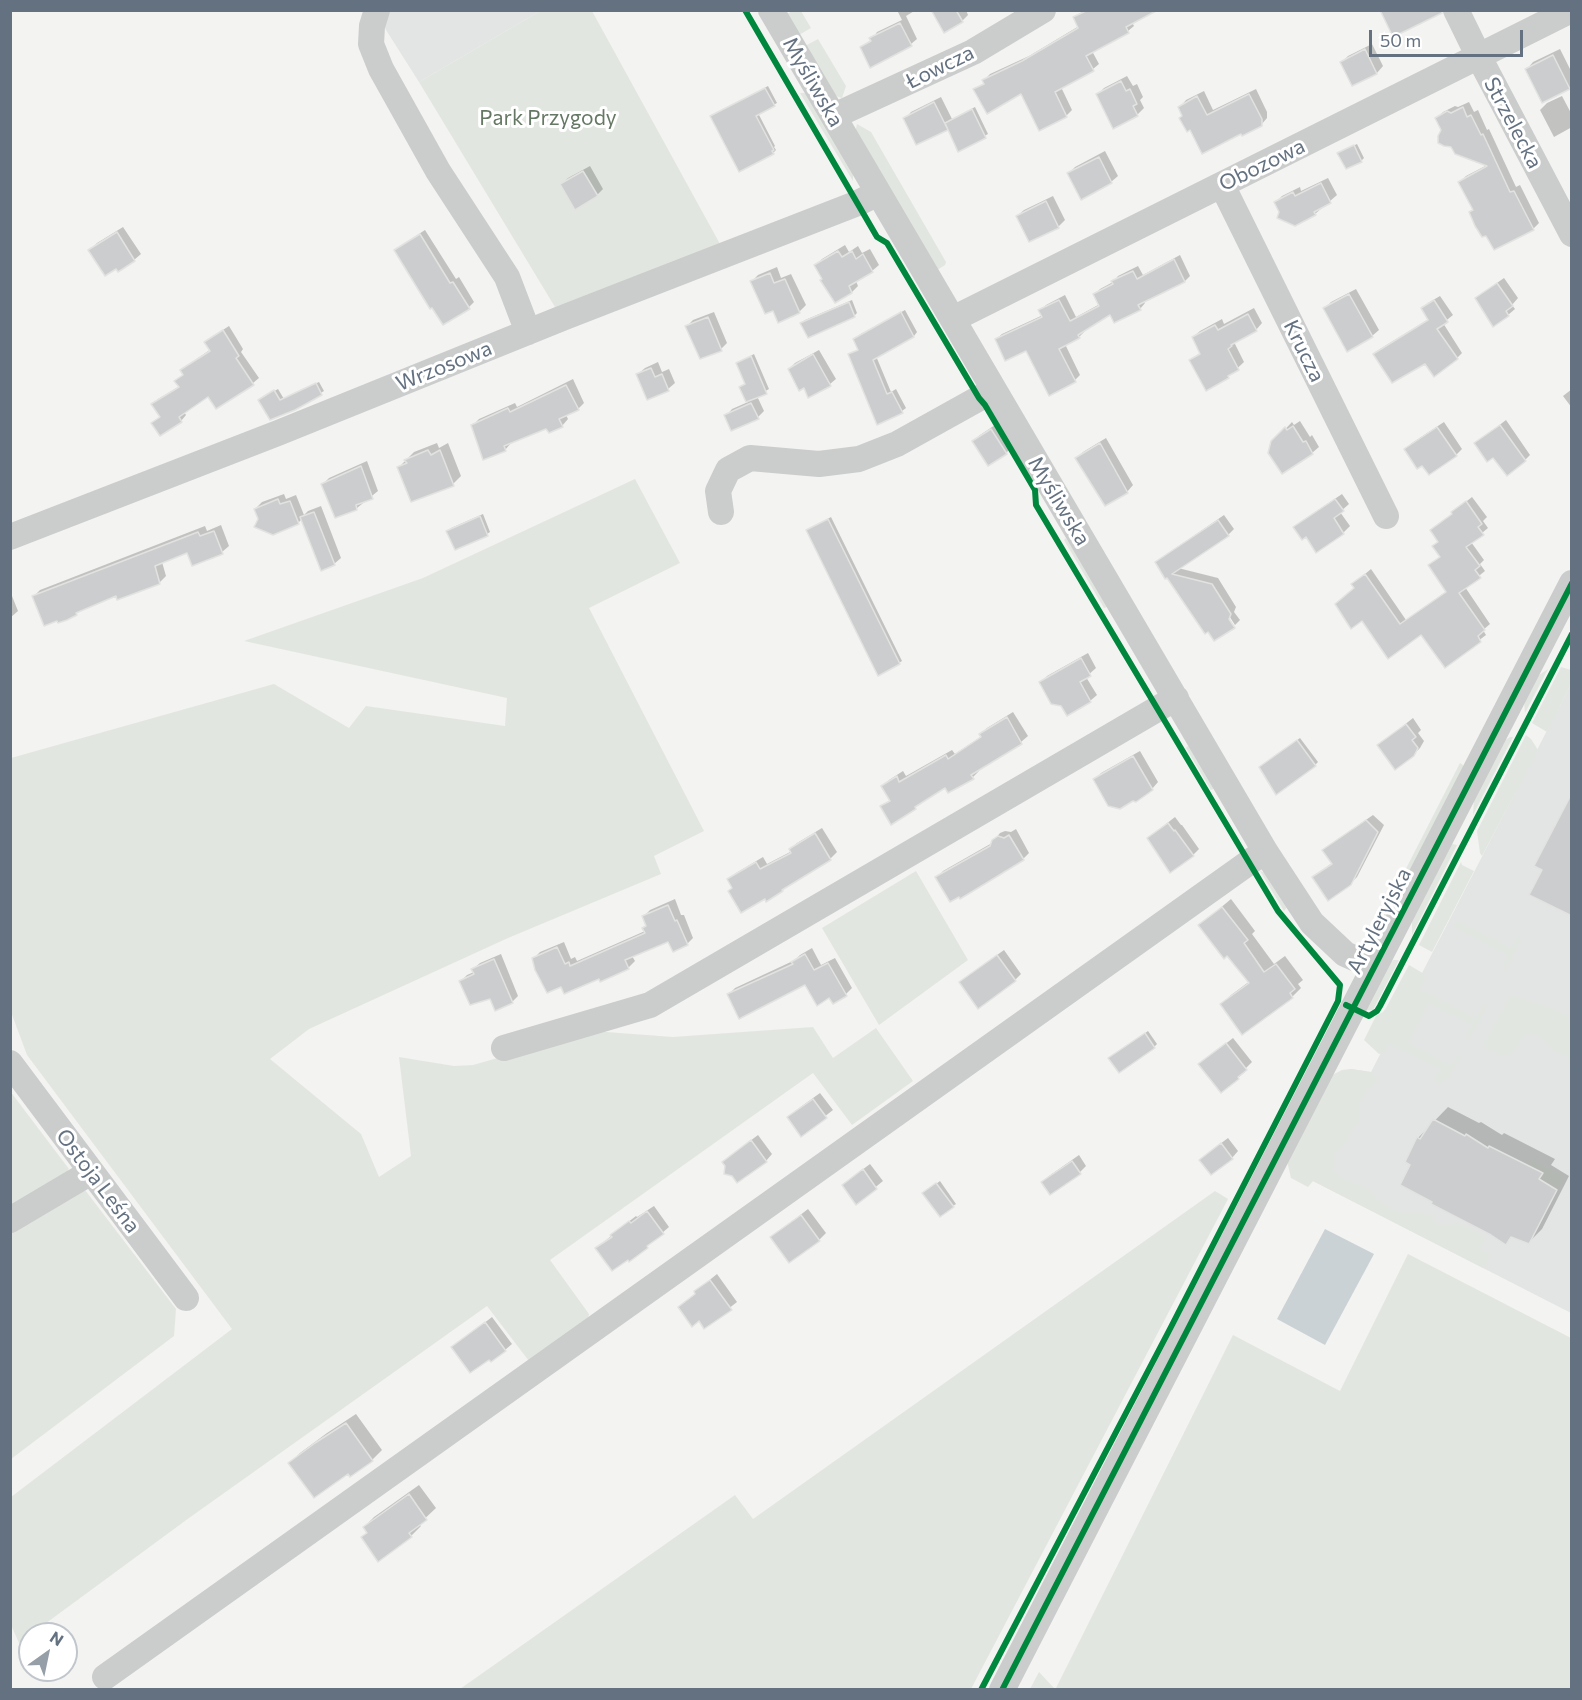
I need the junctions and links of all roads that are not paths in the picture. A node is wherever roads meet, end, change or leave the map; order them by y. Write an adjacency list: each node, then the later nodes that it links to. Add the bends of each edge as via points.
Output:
1 (377, 10): 12 (street, via 371,44 381,69 438,171 507,277)
2 (771, 10): 7 (street, Myśliwska)
3 (1043, 10): 7 (street, Łowcza, via 973,52)
4 (1456, 10): 6 (street, Strzelecka)
5 (1571, 10): 6 (street, Obozowa)
6 (1479, 57): 8 (street, Obozowa); 10 (street, Strzelecka)
7 (834, 116): 9 (street, Myśliwska)
8 (1222, 185): 11 (street, Obozowa); 15 (street, Krucza)
9 (878, 193): 11 (street, Myśliwska); 12 (street, Wrzosowa)
10 (1572, 234)
11 (953, 320): 13 (street, Myśliwska)
12 (528, 332): 16 (street, Wrzosowa)
13 (994, 390): 14 (street, via 897,444 859,459 819,464 750,458 728,470 718,491); 18 (street, Myśliwska)
14 (721, 512)
15 (1386, 516)
16 (10, 537)
17 (1572, 583): 20 (street, Artyleryjska)
18 (1176, 698): 19 (street, Myśliwska); 21 (street, via 650,1005)
19 (1265, 851): 20 (street, Myśliwska, via 1312,923 1345,954); 26 (street)
20 (1374, 968): 27 (street, Artyleryjska)
21 (504, 1048)
22 (10, 1063): 23 (street, Ostoja Leśna)
23 (91, 1172): 24 (street); 25 (street, Ostoja Leśna)
24 (10, 1220)
25 (186, 1298)
26 (105, 1677)
27 (1002, 1689)

